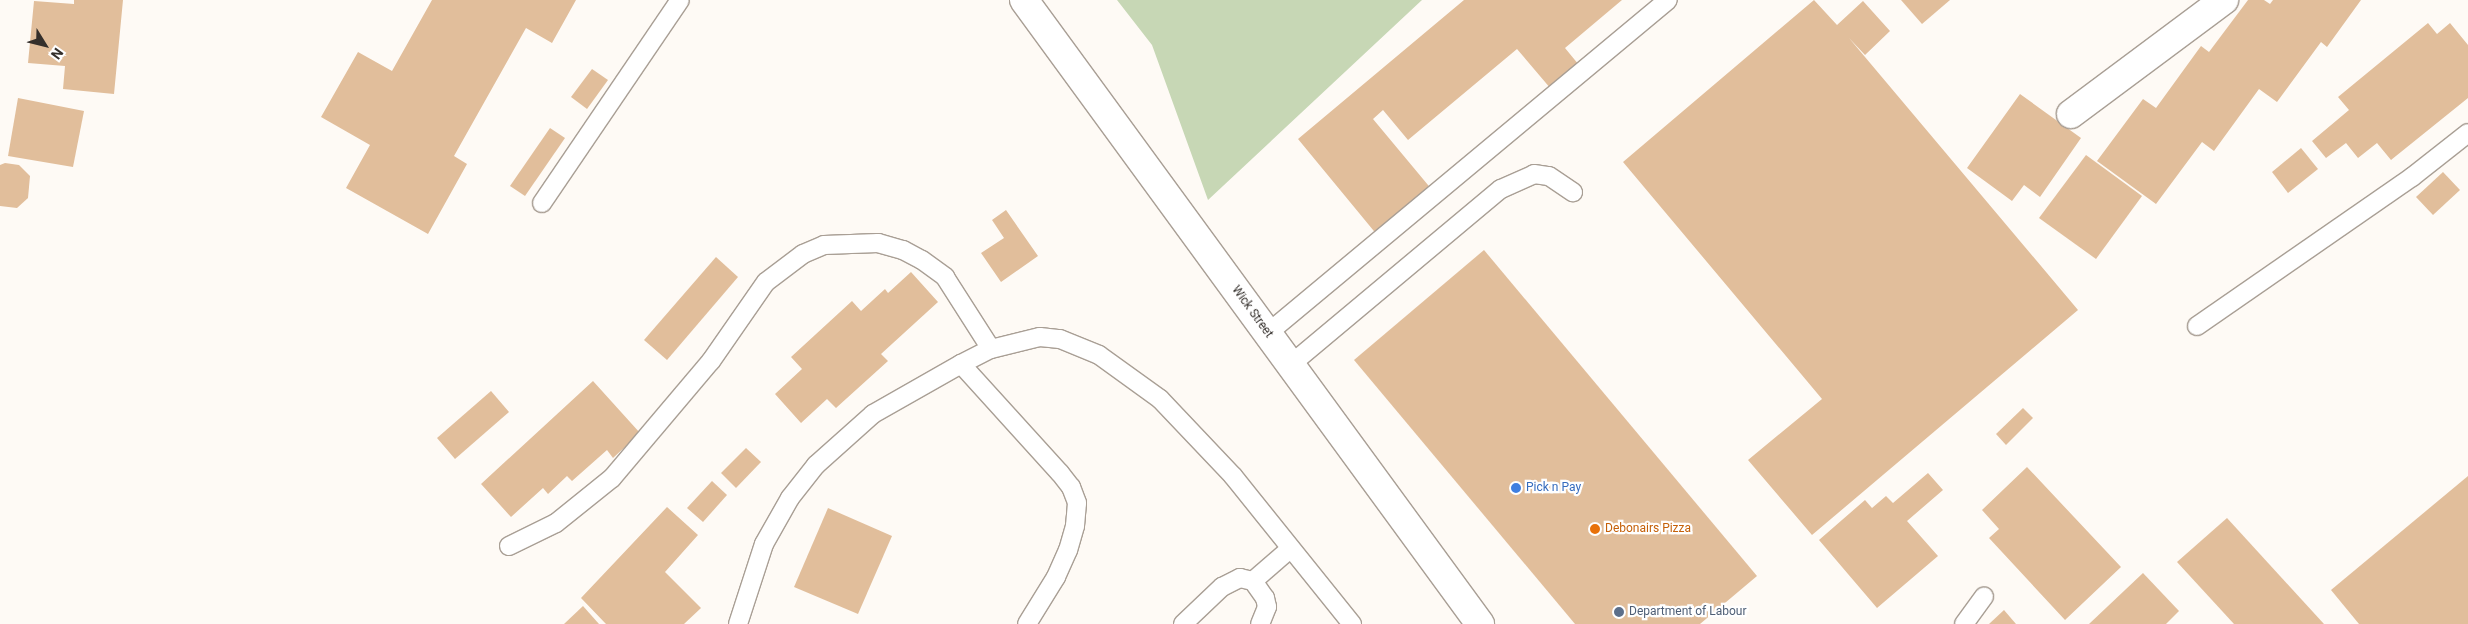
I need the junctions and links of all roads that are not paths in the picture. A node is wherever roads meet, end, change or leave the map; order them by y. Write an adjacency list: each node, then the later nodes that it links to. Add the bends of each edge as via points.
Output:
1 (680, 0): 8 (lane)
2 (1024, 0): 10 (street, Wick Street)
3 (1668, 0): 10 (lane)
4 (2224, 0): 5 (street)
5 (2071, 114)
6 (2468, 132): 9 (lane, via 2412,177)
7 (1573, 192): 13 (lane, via 1549,176 1534,174 1501,189)
8 (542, 203)
9 (2197, 326)
10 (1268, 334): 13 (street, Wick Street)
11 (991, 349): 12 (lane); 14 (lane, via 945,277 922,260 878,243 824,245 803,254 766,282 711,361 612,478 556,523); 15 (lane, via 1020,340 1060,339 1099,355 1130,375 1160,399 1200,441)
12 (961, 364): 18 (lane, via 873,414 816,465 790,498 764,544); 19 (lane, via 1060,473 1071,487 1077,503 1068,550 1056,577)
13 (1289, 366): 23 (street, Wick Street)
14 (509, 546)
15 (1290, 549): 16 (lane); 22 (lane)
16 (1254, 581): 20 (lane, via 1240,578 1233,581); 21 (lane, via 1267,607)
17 (1984, 596): 24 (lane)
18 (738, 624)
19 (1027, 624)
20 (1183, 624)
21 (1260, 624)
22 (1352, 624)
23 (1480, 624)
24 (1964, 624)

